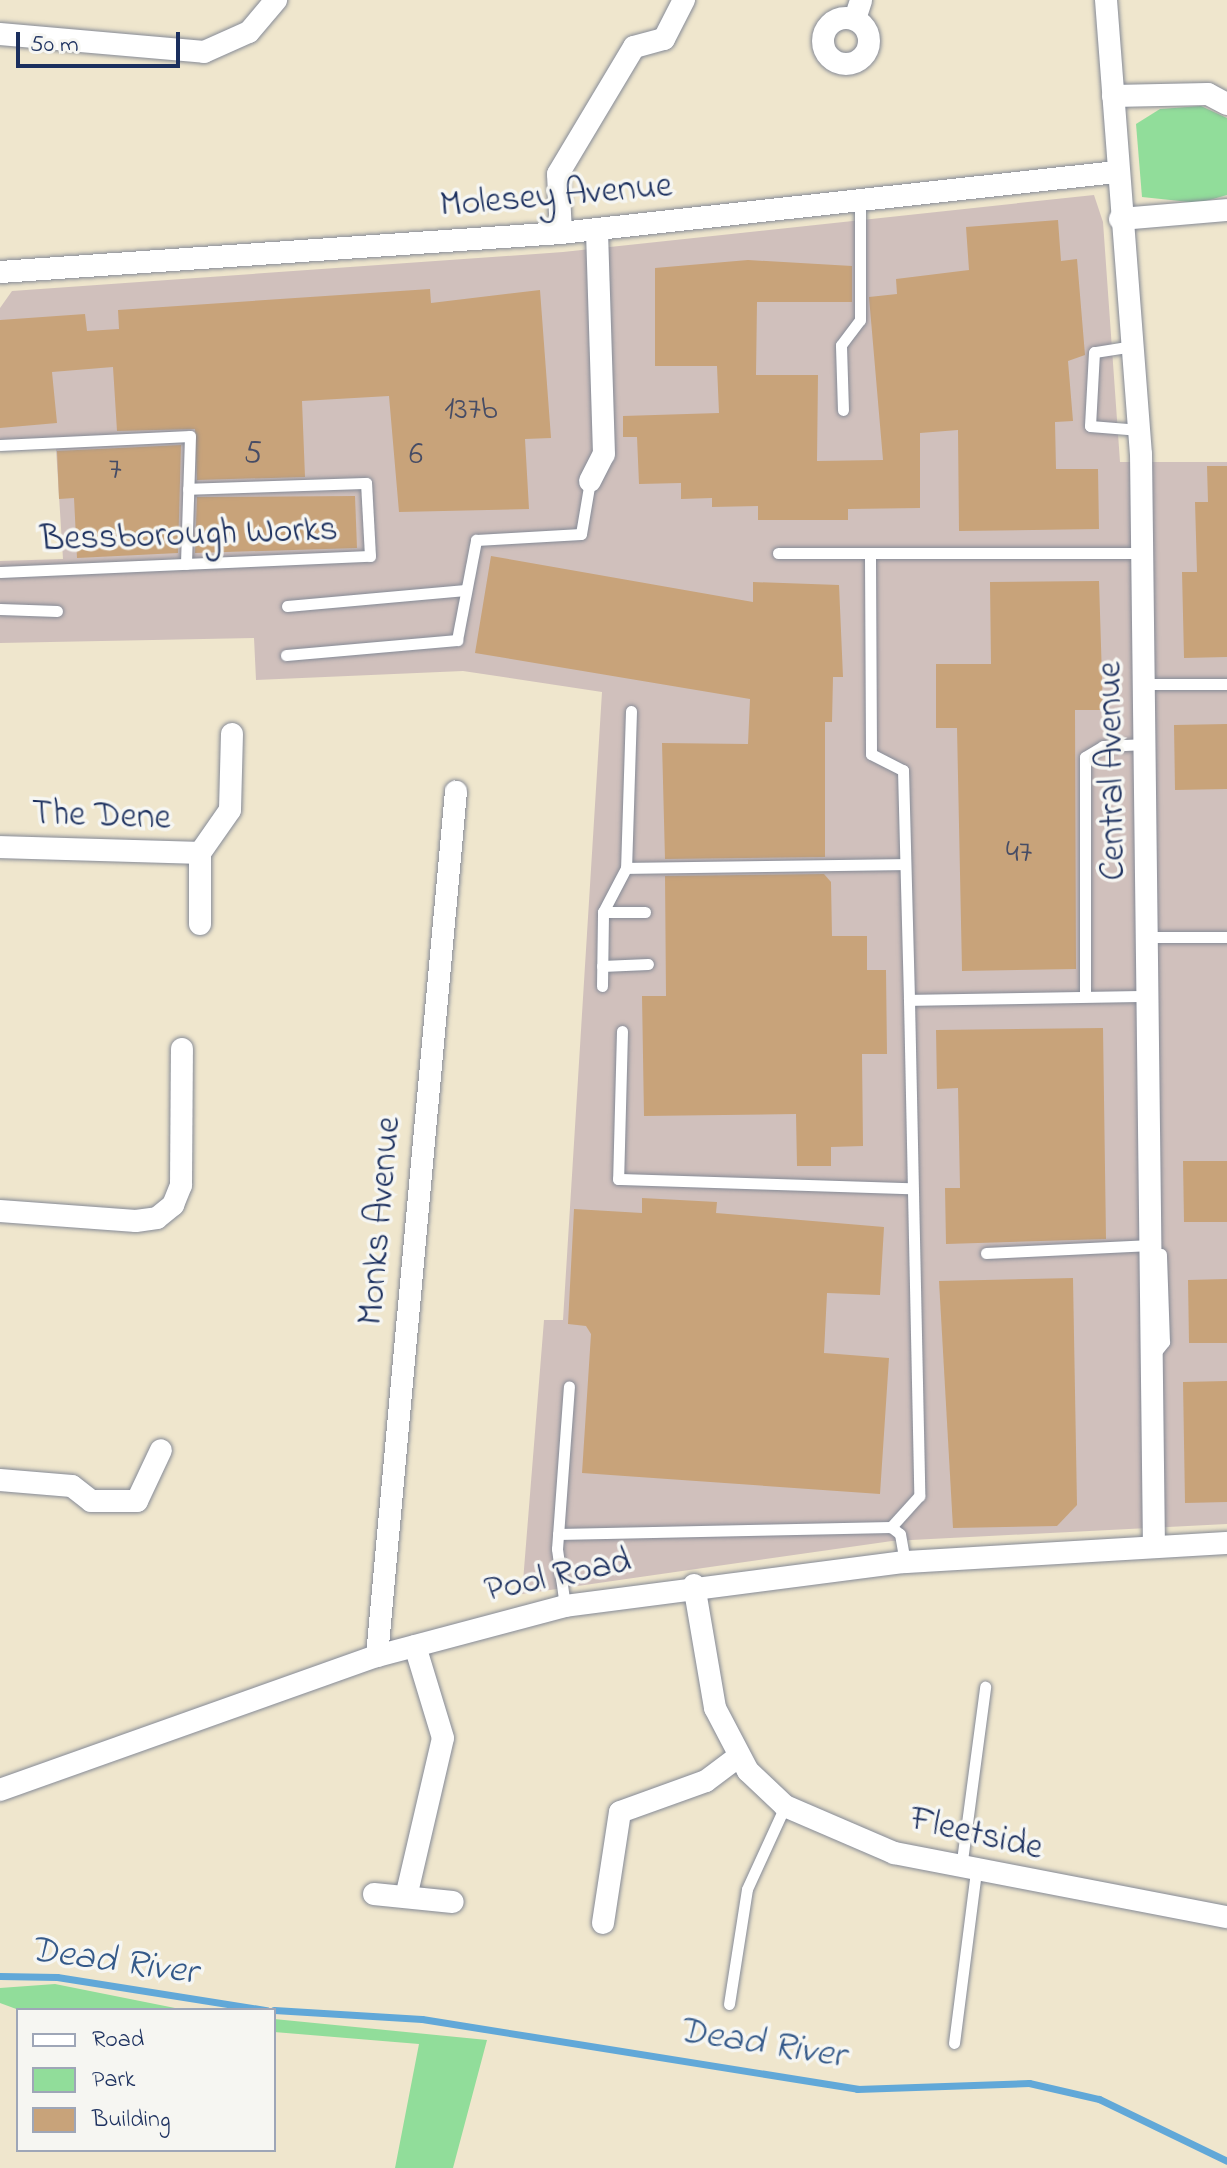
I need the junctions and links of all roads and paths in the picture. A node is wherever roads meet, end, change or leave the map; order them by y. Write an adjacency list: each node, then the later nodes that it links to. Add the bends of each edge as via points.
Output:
1 (276, 0): 4 (street, via 249,32 204,52)
2 (684, 0): 12 (street, via 664,39 634,47 558,174)
3 (1106, 0): 5 (street, Central Avenue)
4 (0, 34)
5 (1113, 96): 6 (street, via 1208,94); 7 (street, Central Avenue)
6 (1227, 104)
7 (1116, 172): 8 (street, Molesey Avenue); 10 (street, Central Avenue)
8 (860, 202): 11 (street, Molesey Avenue); 15 (lane, via 860,320 841,345)
9 (1227, 210): 10 (street)
10 (1120, 219): 14 (street, Central Avenue)
11 (597, 229): 12 (street, Molesey Avenue); 18 (street, via 604,454)
12 (561, 233): 13 (street, Molesey Avenue)
13 (0, 272)
14 (1133, 346): 16 (street, Central Avenue); 16 (lane, via 1094,352 1090,426)
15 (843, 410)
16 (1140, 430): 21 (street, Central Avenue)
17 (0, 445): 19 (lane, via 190,436)
18 (590, 481): 25 (lane, via 581,534 476,540)
19 (188, 489): 23 (lane); 23 (lane, Bessborough Works, via 366,483 370,556)
20 (778, 553): 22 (lane)
21 (1142, 553): 22 (lane); 30 (street, Central Avenue)
22 (870, 558): 38 (lane, via 871,754 903,770)
23 (186, 564): 24 (lane, Bessborough Works)
24 (0, 572)
25 (465, 590): 26 (lane); 29 (lane, via 457,640)
26 (287, 606)
27 (0, 609): 28 (lane)
28 (57, 611)
29 (286, 655)
30 (1146, 684): 31 (lane); 34 (street, Central Avenue)
31 (1227, 684)
32 (631, 711): 39 (lane)
33 (232, 734): 37 (street, The Dene, via 230,810)
34 (1147, 744): 43 (street, Central Avenue); 48 (lane, via 1103,746 1085,757)
35 (456, 792): 70 (street, Monks Avenue)
36 (0, 847): 37 (street, The Dene)
37 (200, 853): 42 (street, The Dene)
38 (905, 864): 39 (lane); 50 (lane)
39 (626, 868): 40 (lane)
40 (603, 912): 41 (lane); 46 (lane)
41 (645, 912)
42 (200, 924)
43 (1149, 937): 44 (lane); 49 (street, Central Avenue)
44 (1227, 937)
45 (648, 964): 46 (lane)
46 (602, 966): 47 (lane)
47 (602, 986)
48 (1085, 995): 49 (lane); 50 (lane)
49 (1150, 996): 55 (street, Central Avenue)
50 (909, 1000): 53 (lane)
51 (622, 1031): 53 (lane, via 618,1179)
52 (182, 1049): 54 (street, via 181,1185 173,1205 157,1218 136,1221)
53 (912, 1188): 62 (lane, via 919,1496)
54 (0, 1211)
55 (1152, 1222): 56 (street, Central Avenue); 58 (lane, via 1159,1231 1164,1342)
56 (1151, 1245): 57 (lane); 58 (street, Central Avenue)
57 (986, 1253)
58 (1152, 1351): 64 (street, Central Avenue)
59 (569, 1386): 63 (lane)
60 (161, 1450): 61 (street, via 137,1501 91,1501 72,1486)
61 (0, 1480)
62 (891, 1527): 63 (lane); 66 (lane, via 900,1534)
63 (558, 1534): 68 (lane)
64 (1154, 1543): 65 (street, Pool Road); 66 (street, Pool Road)
65 (1227, 1543)
66 (905, 1562): 67 (street, Pool Road)
67 (694, 1585): 68 (street, Pool Road); 72 (street, Fleetside, via 715,1708)
68 (565, 1606): 69 (street, Pool Road)
69 (415, 1646): 70 (street, Pool Road); 77 (street, via 443,1738)
70 (377, 1656): 73 (street, Pool Road)
71 (985, 1687): 75 (lane)
72 (738, 1757): 74 (street, Fleetside); 80 (street, via 706,1781 620,1812)
73 (0, 1790)
74 (785, 1806): 75 (street, Fleetside, via 894,1853); 81 (lane, via 747,1889)
75 (969, 1870): 79 (street, Fleetside); 82 (lane)
76 (374, 1894): 77 (street)
77 (406, 1897): 78 (street)
78 (453, 1902)
79 (1227, 1917)
80 (603, 1923)
81 (729, 2004)
82 (954, 2043)

